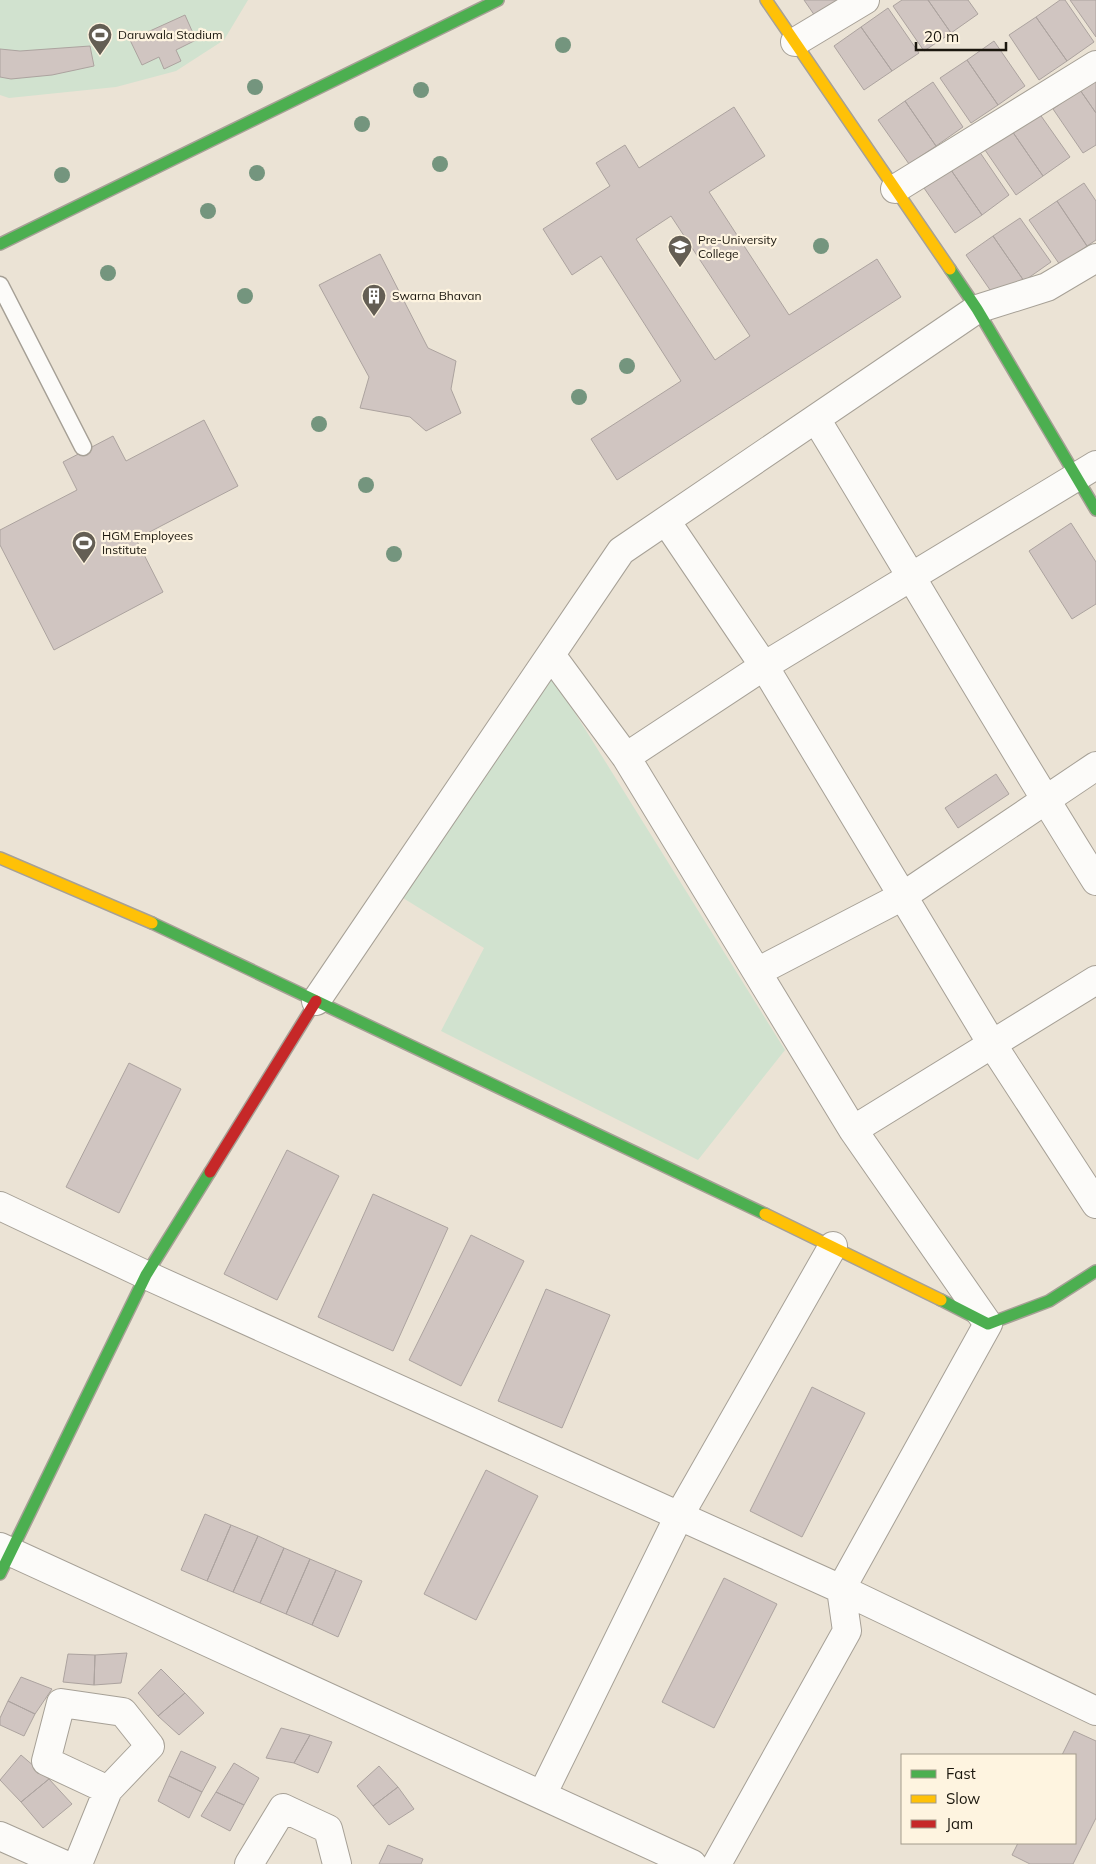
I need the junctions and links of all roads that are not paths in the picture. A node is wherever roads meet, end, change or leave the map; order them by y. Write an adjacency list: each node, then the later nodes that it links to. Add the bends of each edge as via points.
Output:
1 (498, 0): 7 (street)
2 (766, 0): 4 (street)
3 (865, 0): 4 (street)
4 (795, 42): 6 (street)
5 (1096, 65): 6 (street)
6 (895, 189): 10 (street)
7 (0, 244)
8 (1096, 258): 10 (street, via 1047,287)
9 (0, 285): 12 (lane)
10 (978, 309): 11 (street); 13 (street)
11 (816, 419): 15 (street); 16 (street)
12 (83, 448)
13 (1086, 471): 14 (street); 16 (street)
14 (1096, 510)
15 (666, 521): 17 (street, via 622,551); 18 (street)
16 (911, 575): 18 (street); 21 (street)
17 (551, 654): 19 (street); 27 (street)
18 (764, 666): 19 (street); 24 (street)
19 (626, 757): 25 (street)
20 (1096, 766): 21 (street)
21 (1045, 800): 23 (street); 24 (street)
22 (0, 858): 27 (street, via 133,914)
23 (1096, 881)
24 (903, 896): 25 (street); 28 (street)
25 (757, 972): 29 (street)
26 (1096, 980): 28 (street)
27 (316, 1001): 32 (street); 34 (street)
28 (992, 1044): 29 (street); 30 (street)
29 (853, 1130): 35 (street)
30 (1096, 1204)
31 (0, 1206): 34 (street)
32 (833, 1246): 35 (street); 36 (street)
33 (1096, 1270): 35 (street, via 1049,1301)
34 (146, 1275): 36 (street); 37 (street)
35 (988, 1324): 38 (street)
36 (679, 1516): 38 (street); 41 (street)
37 (4, 1558): 41 (street)
38 (841, 1589): 39 (street); 48 (street, via 847,1631)
39 (1096, 1711)
40 (108, 1790): 44 (street)
41 (542, 1795): 47 (street)
42 (0, 1836): 43 (street)
43 (63, 1864)
44 (78, 1864)
45 (249, 1864): 46 (street, via 283,1808 328,1829)
46 (337, 1864)
47 (692, 1864)
48 (717, 1864)

